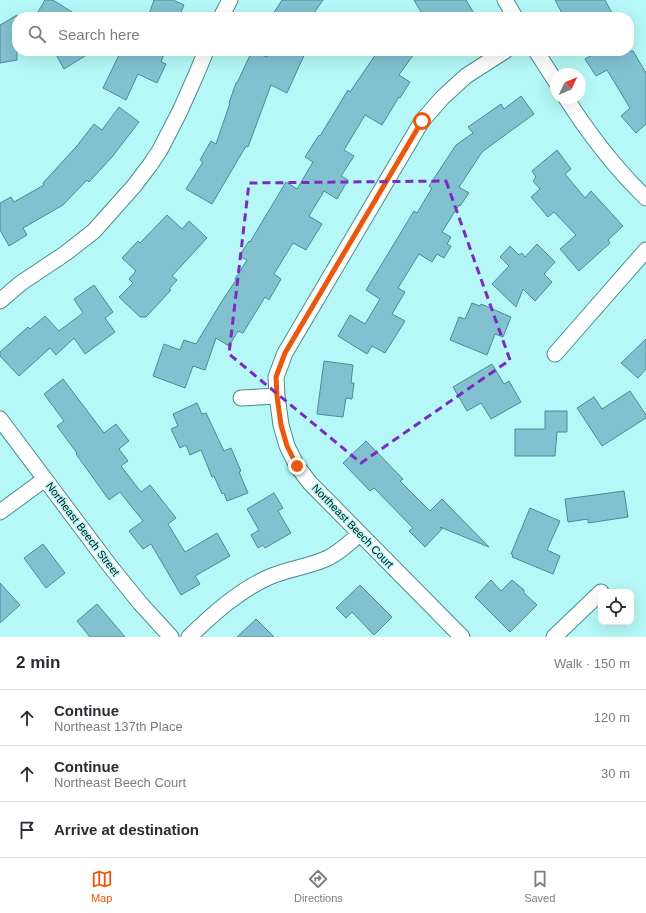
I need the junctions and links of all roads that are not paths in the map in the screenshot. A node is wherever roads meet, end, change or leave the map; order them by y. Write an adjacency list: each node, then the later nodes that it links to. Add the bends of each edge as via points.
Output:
1 (230, 0): 3 (street)
2 (505, 0): 4 (street)
3 (224, 12)
4 (512, 12)
5 (204, 56): 12 (street, via 160,150 134,186 94,231)
6 (497, 56): 14 (street, Northeast Beech Court, via 466,76 422,121 285,353 276,377)
7 (539, 56): 8 (street)
8 (550, 73)
9 (570, 104): 10 (street, via 595,140 629,182)
10 (646, 198)
11 (646, 250): 13 (street)
12 (0, 301)
13 (555, 354)
14 (277, 396): 15 (street); 19 (street, Northeast Beech Court, via 287,446 297,466 310,483)
15 (241, 398)
16 (0, 418): 17 (street, Northeast Beech Street)
17 (46, 479): 18 (street); 21 (street, Northeast Beech Street, via 110,566)
18 (0, 512)
19 (360, 534): 22 (street, via 339,552 327,558 268,577 251,586 233,598); 23 (street, Northeast Beech Court)
20 (598, 595): 24 (street)
21 (171, 637)
22 (189, 637)
23 (462, 637)
24 (554, 637)

